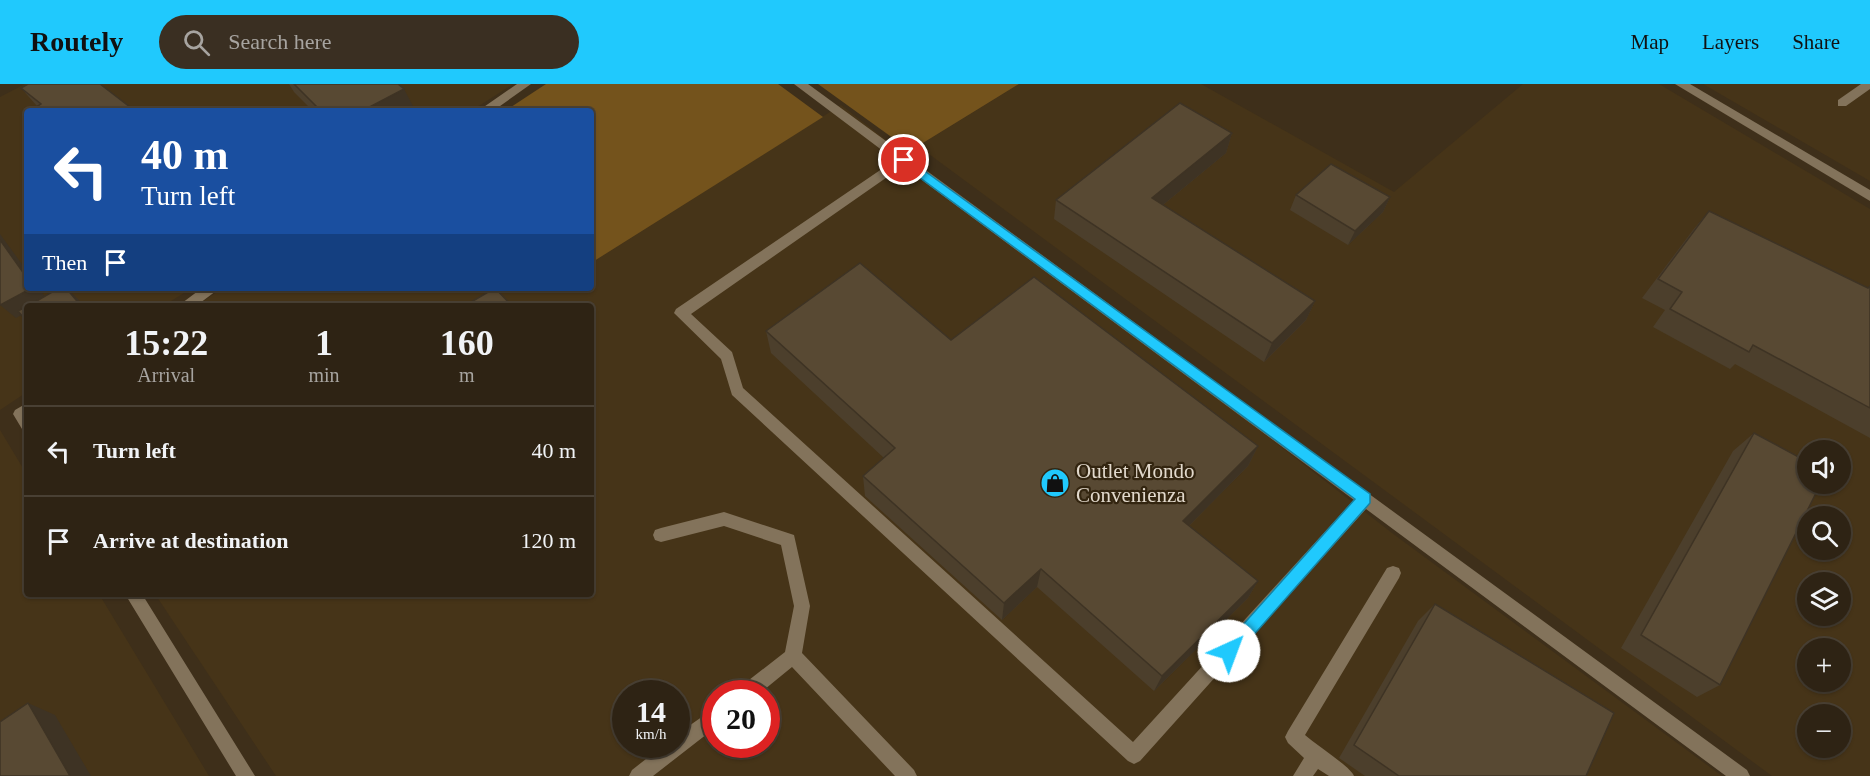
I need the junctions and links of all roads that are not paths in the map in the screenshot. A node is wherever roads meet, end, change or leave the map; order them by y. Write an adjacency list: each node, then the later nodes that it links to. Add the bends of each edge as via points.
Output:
1 (525, 84): 6 (street)
2 (800, 84): 7 (street)
3 (1681, 84): 8 (street)
4 (1869, 84): 5 (street)
5 (1842, 103)
6 (489, 108)
7 (904, 160): 11 (street); 11 (street, via 681,314 727,356 737,391 1134,755)
8 (1870, 196)
9 (208, 291): 10 (street)
10 (190, 303)
11 (1365, 499): 24 (street)
12 (661, 535): 15 (street, via 724,519 788,540 802,606)
13 (1393, 573): 18 (street, via 1294,737)
14 (135, 597): 19 (street)
15 (793, 656): 16 (street); 21 (street)
16 (763, 680)
17 (702, 728): 20 (street)
18 (1316, 757): 22 (street); 23 (street)
19 (246, 776)
20 (638, 776)
21 (908, 776)
22 (1302, 776)
23 (1345, 776)
24 (1741, 776)

